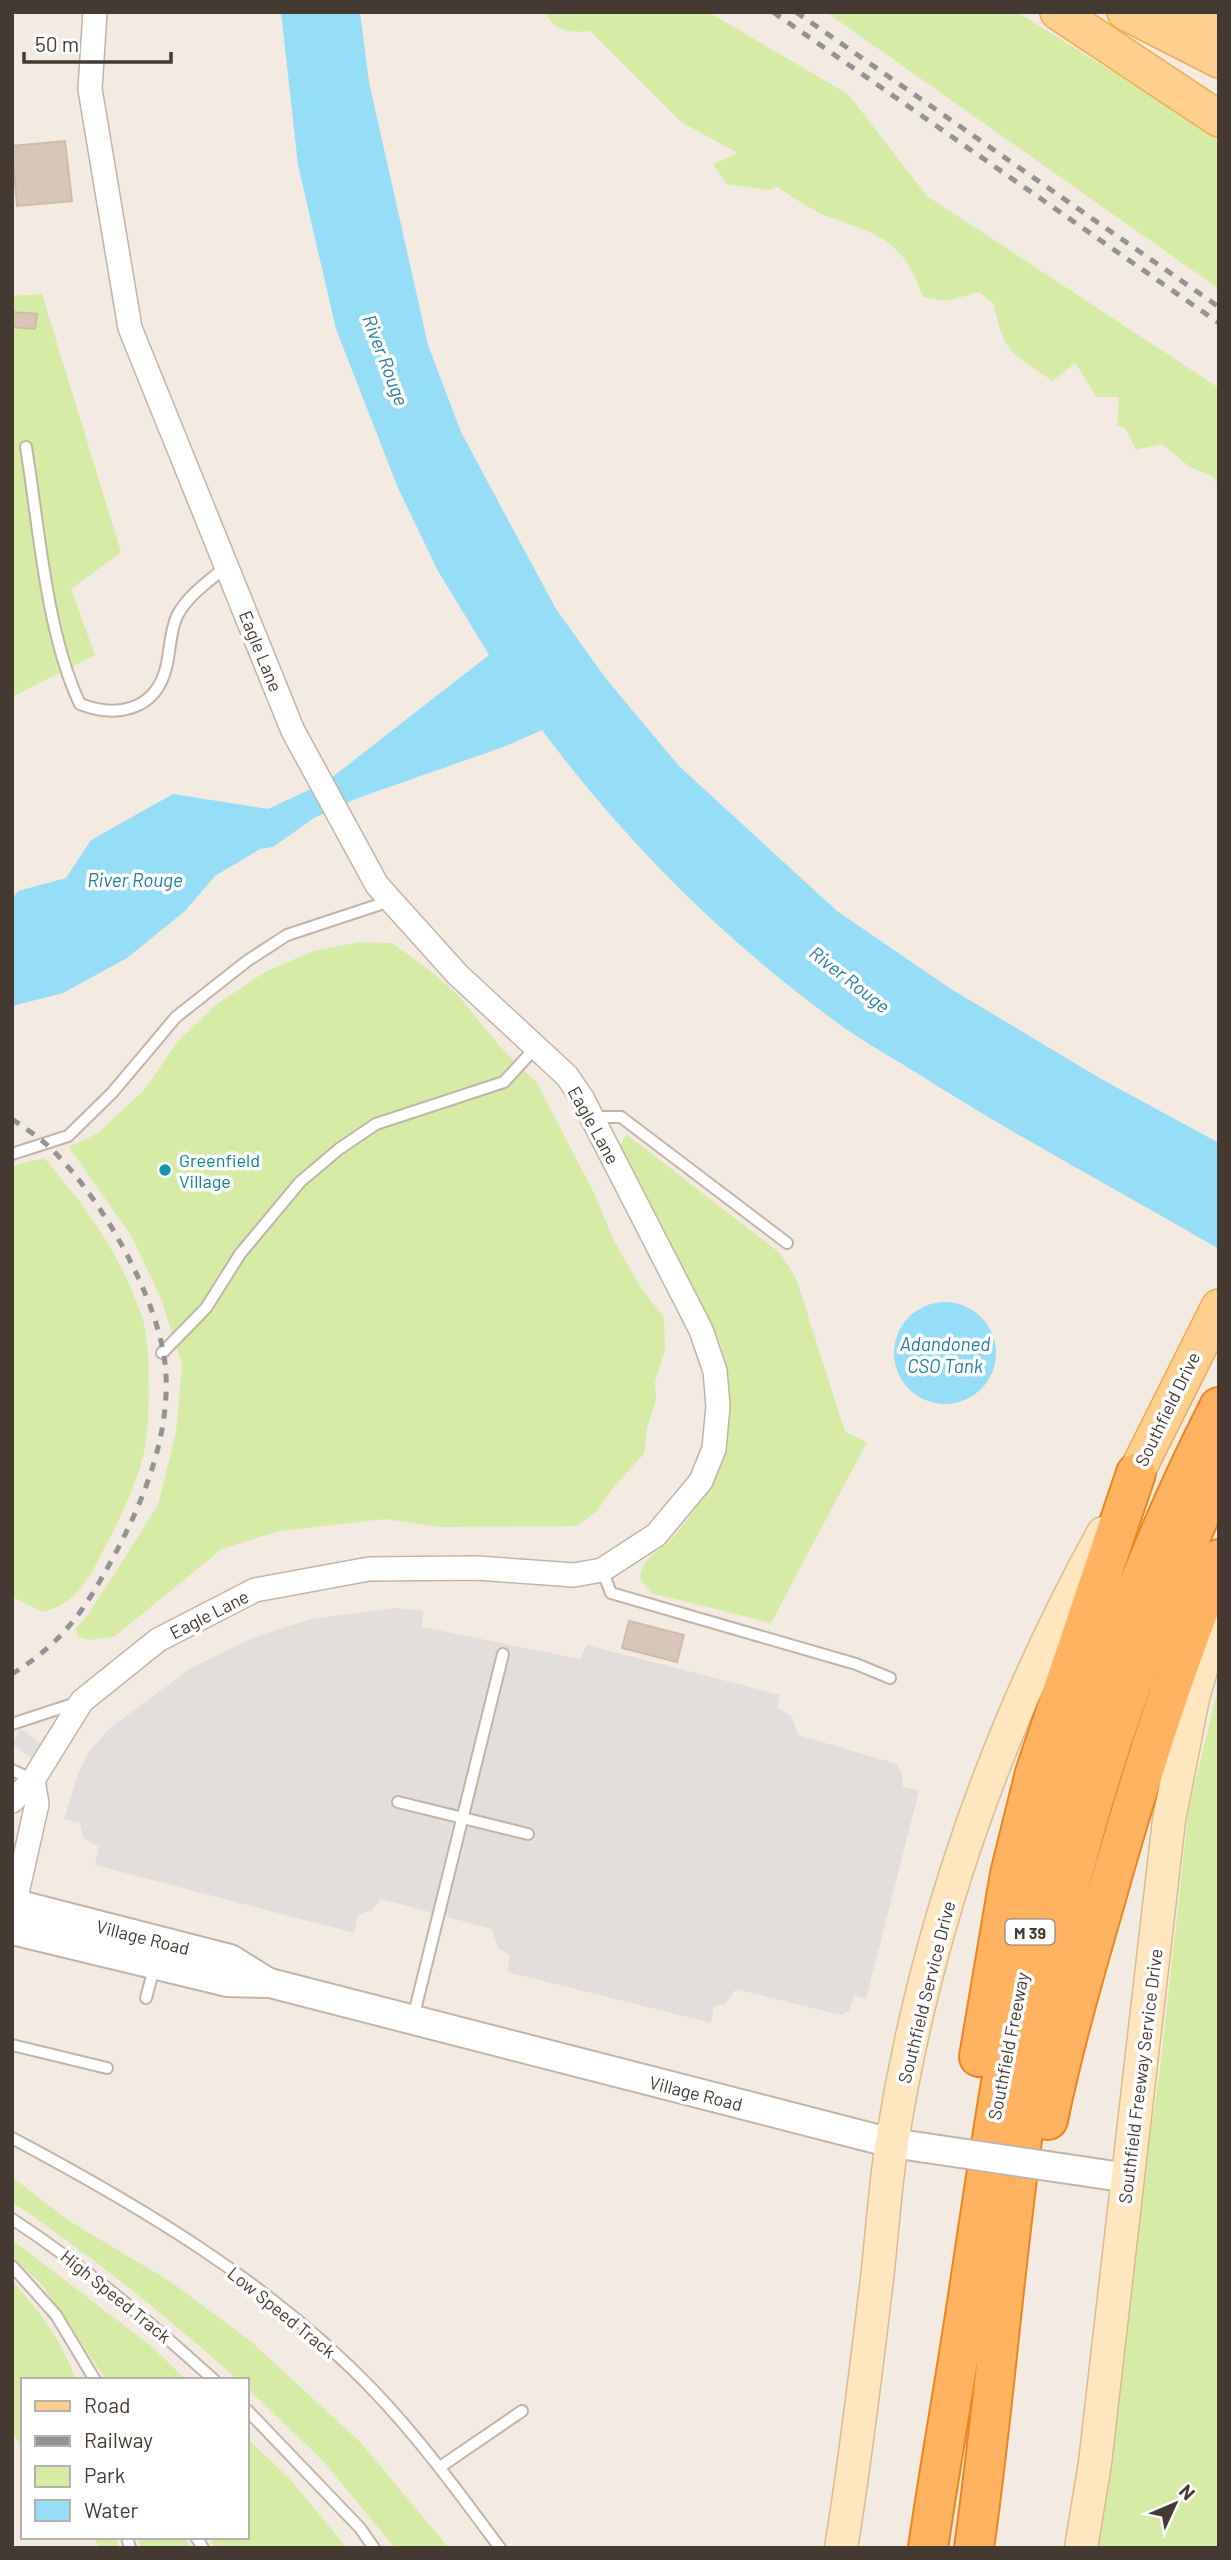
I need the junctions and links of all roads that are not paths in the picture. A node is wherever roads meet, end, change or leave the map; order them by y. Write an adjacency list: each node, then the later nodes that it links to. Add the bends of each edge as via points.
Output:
1 (95, 12): 8 (street, Eagle Lane, via 90,89 130,328)
2 (1058, 12): 6 (main road)
3 (1133, 16): 4 (main road, via 1171,24); 5 (main road)
4 (1219, 21)
5 (1219, 60)
6 (1219, 119)
7 (26, 447): 8 (lane, via 53,617 67,677 80,704 101,712 128,710 150,696 165,672 177,616 200,588)
8 (227, 566): 9 (street, Eagle Lane, via 293,731)
9 (383, 893): 10 (street, Eagle Lane, via 457,974); 12 (lane, via 287,935 247,961 176,1017 112,1093 68,1136)
10 (537, 1046): 11 (street, Eagle Lane, via 567,1076); 15 (lane, via 504,1082 376,1124 339,1149 300,1182 240,1254 206,1308)
11 (592, 1117): 13 (lane, via 621,1117); 20 (street, Eagle Lane, via 701,1330 715,1371 719,1406 714,1449 701,1481 656,1535)
12 (12, 1154)
13 (787, 1243)
14 (1219, 1307): 17 (main road, Southfield Drive)
15 (162, 1353)
16 (1219, 1407): 49 (highway, Southfield Freeway / M 39, via 1115,1643 1045,1869 998,2095)
17 (1136, 1473): 38 (main road, Southfield Service Drive, via 1042,1652 994,1765 939,1929); 49 (highway, via 1054,1710 1010,1874 966,2155)
18 (1219, 1474): 50 (highway, Southfield Freeway / M 39, via 1144,1649 1090,1814 1059,1929 1015,2185)
19 (1219, 1559): 50 (highway, via 1136,1793 1052,2097)
20 (602, 1570): 23 (lane, via 611,1593); 24 (street, Eagle Lane, via 574,1575 477,1568 369,1569 255,1590 158,1640)
21 (1219, 1607): 39 (main road, Southfield Freeway Service Drive, via 1193,1698 1169,1820)
22 (503, 1654): 29 (lane)
23 (890, 1678)
24 (82, 1701): 25 (lane); 26 (street, Eagle Lane)
25 (12, 1724)
26 (23, 1775): 27 (street, Eagle Lane); 31 (street, via 37,1804)
27 (12, 1801)
28 (398, 1802): 29 (lane)
29 (463, 1818): 30 (lane); 34 (lane)
30 (528, 1834)
31 (13, 1913): 32 (street, Village Road)
32 (158, 1954): 33 (lane); 34 (street, Village Road, via 230,1959 270,1983)
33 (146, 1998)
34 (413, 2021): 38 (street, Village Road)
35 (12, 2045): 36 (lane)
36 (107, 2068)
37 (12, 2138): 48 (lane, Low Speed Track, via 92,2180 199,2246 298,2320 372,2390)
38 (892, 2143): 39 (street, Village Road, bridge); 53 (main road, Southfield Service Drive, via 858,2448)
39 (1128, 2178): 56 (main road, Southfield Freeway Service Drive)
40 (12, 2219): 45 (lane, High Speed Track, via 162,2332)
41 (12, 2266): 42 (lane, via 56,2315)
42 (82, 2358): 43 (lane); 44 (lane)
43 (87, 2378)
44 (95, 2378)
45 (212, 2378)
46 (248, 2411): 51 (lane)
47 (522, 2411): 48 (lane)
48 (440, 2467): 52 (lane, Low Speed Track)
49 (937, 2484): 54 (highway, Southfield Freeway / M 39)
50 (981, 2502): 55 (highway, Southfield Freeway / M 39)
51 (374, 2548)
52 (500, 2548)
53 (841, 2548)
54 (928, 2548)
55 (974, 2548)
56 (1082, 2548)

